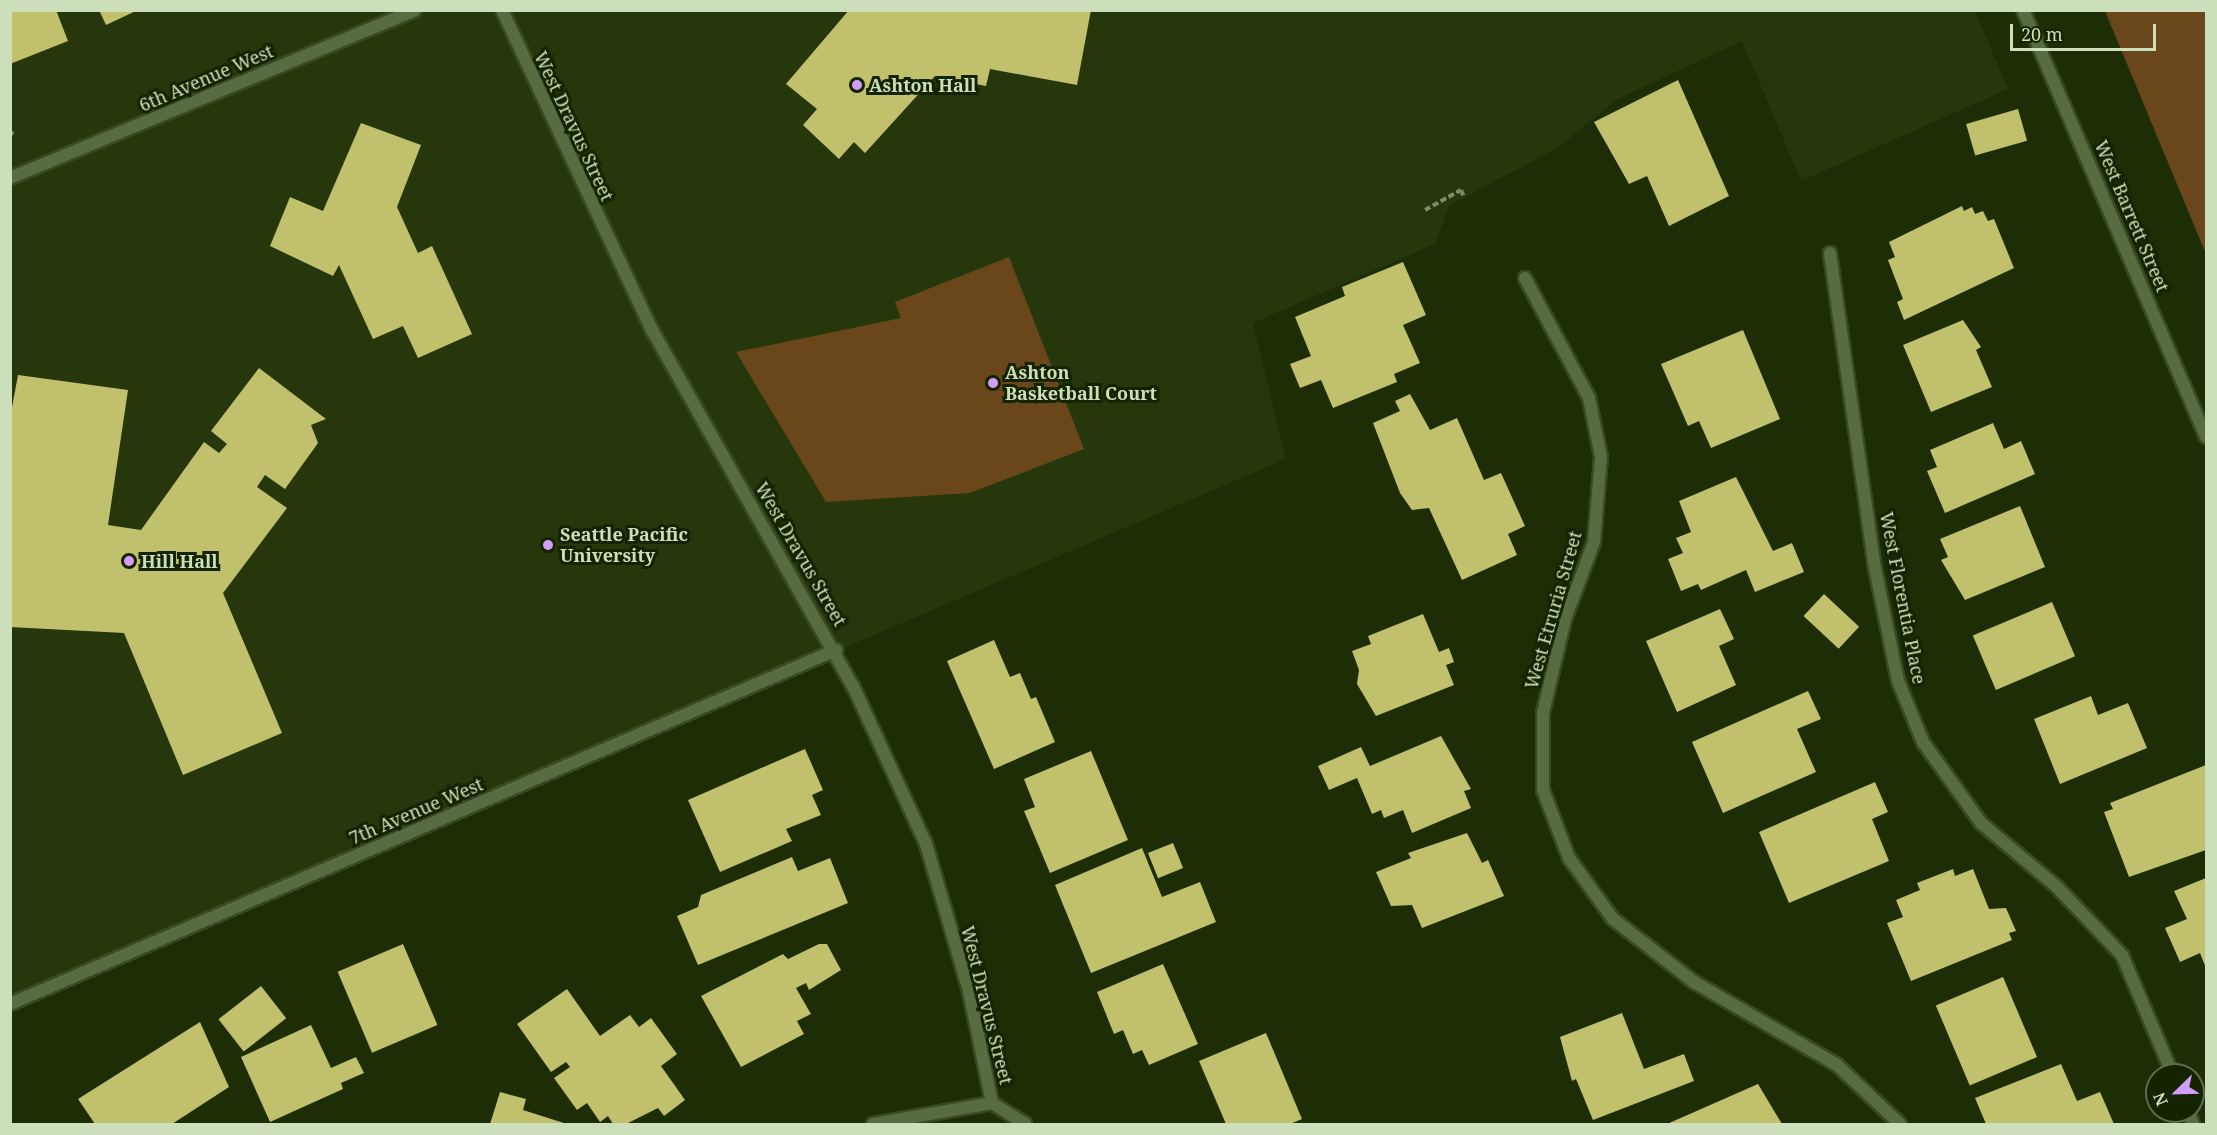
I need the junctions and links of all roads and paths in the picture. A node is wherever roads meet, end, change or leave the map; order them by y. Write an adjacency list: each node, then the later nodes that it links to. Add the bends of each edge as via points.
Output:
1 (415, 10): 4 (street, 6th Avenue West)
2 (502, 10): 10 (street, West Dravus Street, via 652,330)
3 (2023, 10): 9 (street, West Barrett Street)
4 (10, 178)
5 (1464, 197): 6 (path, via 1461,190)
6 (1425, 210)
7 (1830, 254): 12 (street, West Florentia Place, via 1875,568 1898,681 1923,742 1981,823 2056,887 2122,955)
8 (1526, 278): 16 (street, West Etruria Street, via 1589,398 1602,457 1594,542 1565,619 1543,713 1543,790 1569,858 1613,920 1694,982 1837,1065)
9 (2206, 436)
10 (836, 650): 11 (street, 7th Avenue West); 13 (street, West Dravus Street, via 926,844 969,991)
11 (10, 1004)
12 (2168, 1063)
13 (992, 1103): 14 (street); 15 (street, West Dravus Street)
14 (873, 1125)
15 (1025, 1125)
16 (1900, 1125)

